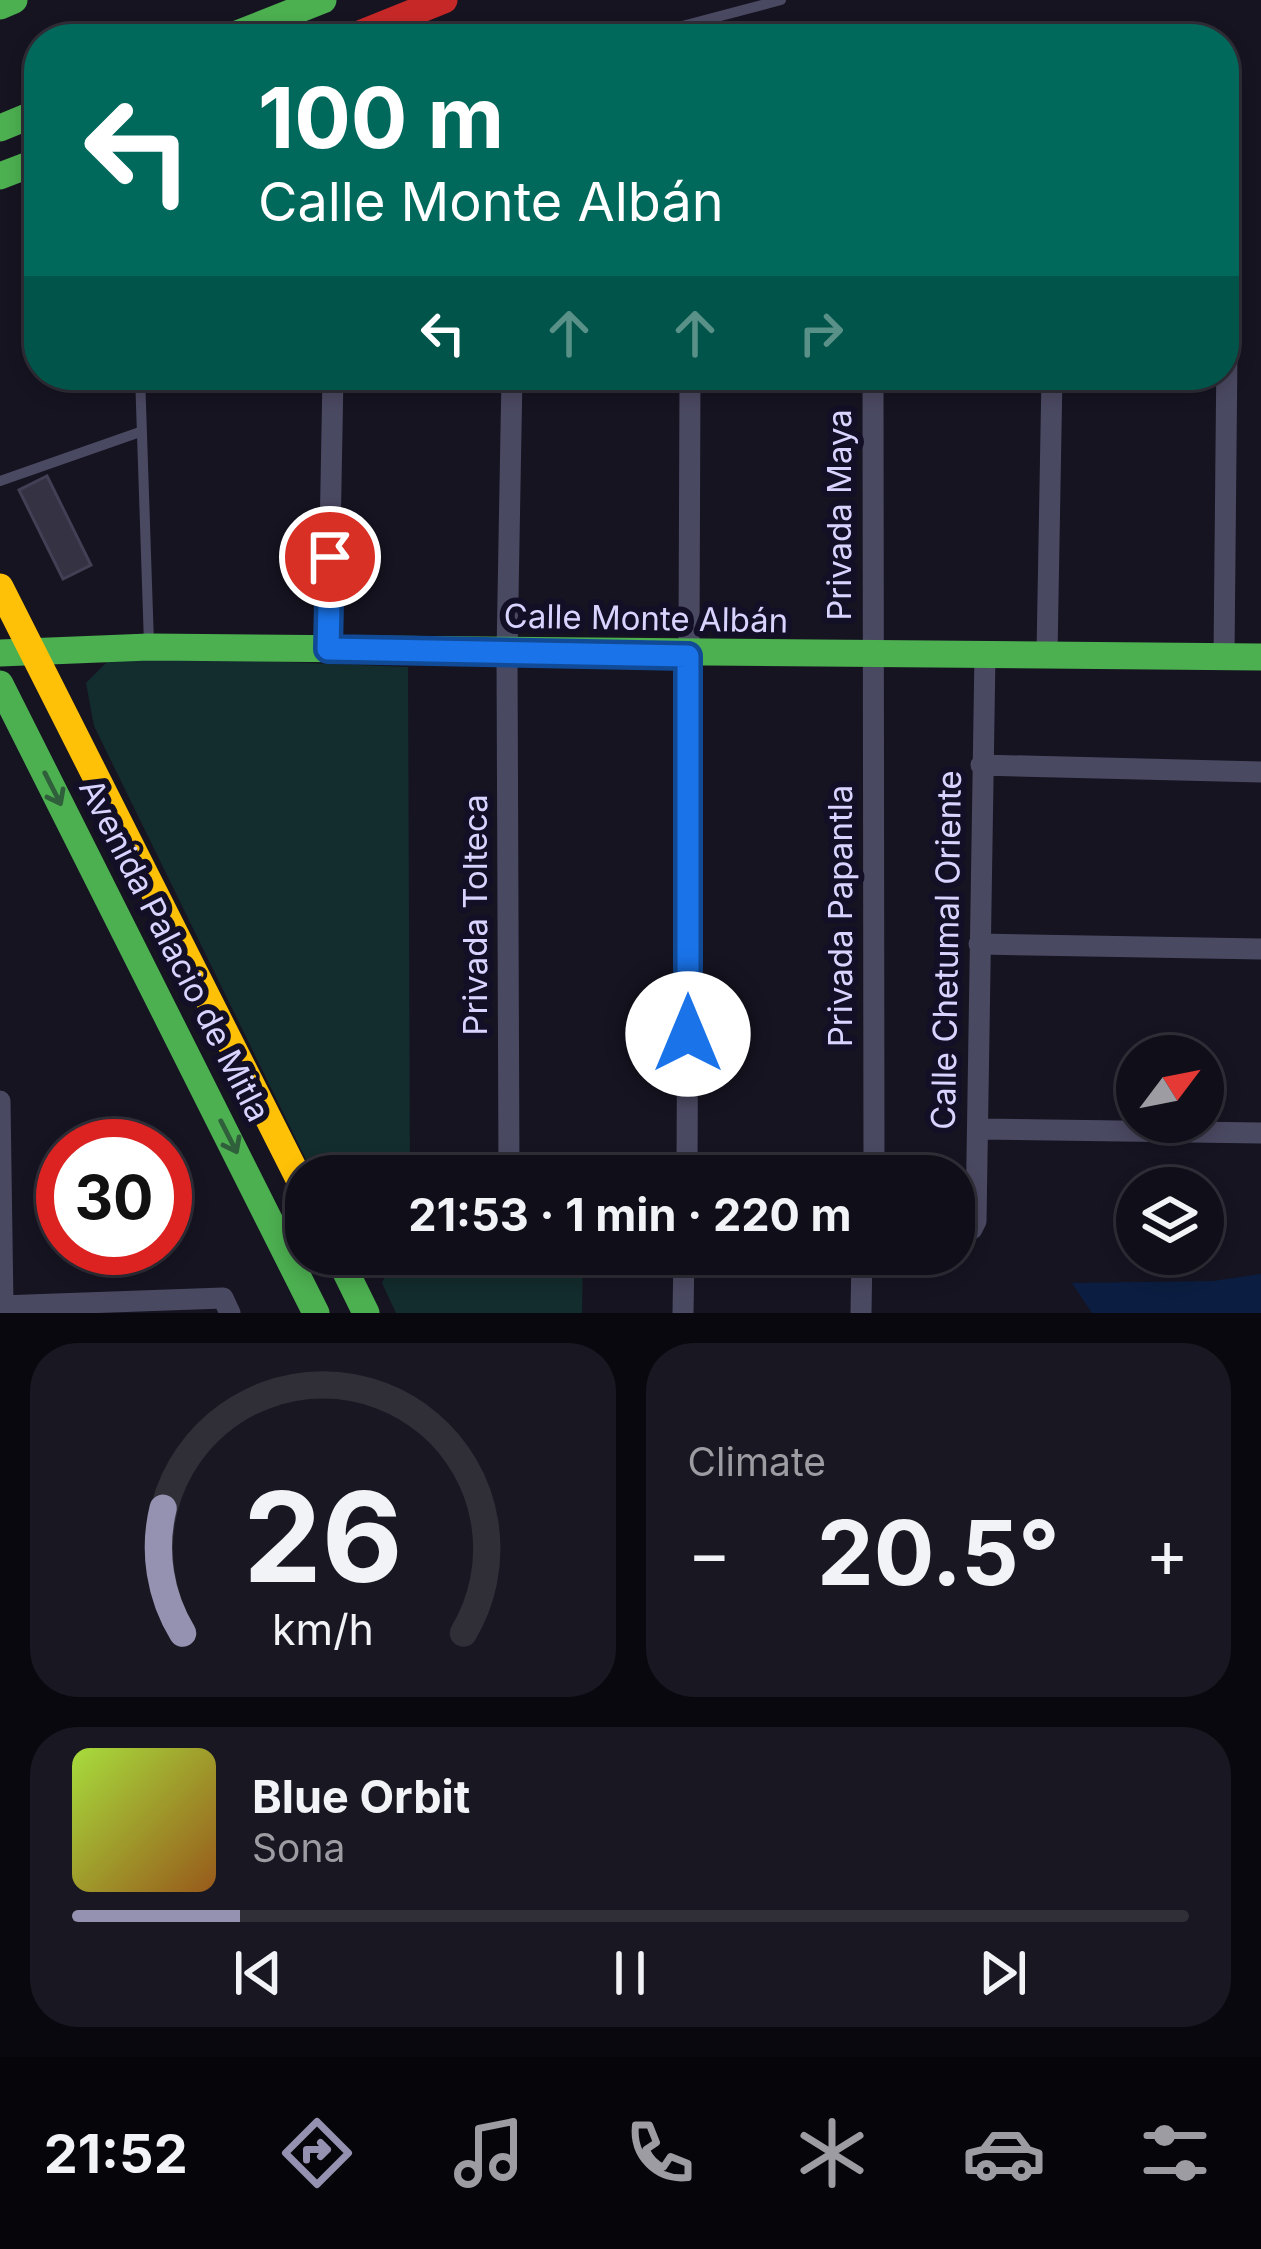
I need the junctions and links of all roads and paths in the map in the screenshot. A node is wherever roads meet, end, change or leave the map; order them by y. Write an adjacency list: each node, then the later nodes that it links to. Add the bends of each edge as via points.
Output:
1 (14, 0): 5 (main road)
2 (322, 0): 6 (main road)
3 (444, 0): 7 (main road)
4 (781, 0): 8 (lane)
5 (0, 5)
6 (262, 24)
7 (384, 24)
8 (690, 24)
9 (140, 390): 16 (lane)
10 (333, 390): 21 (street)
11 (512, 390): 23 (street, Privada Tolteca)
12 (690, 390): 27 (street)
13 (873, 390): 26 (street, Privada Maya)
14 (1052, 390): 25 (street)
15 (1227, 390): 28 (street)
16 (140, 432): 17 (lane); 19 (lane)
17 (0, 482)
18 (0, 587): 20 (main road, Avenida Palacio de Mitla)
19 (149, 647): 20 (main road, Calle Monte Albán); 21 (main road, Calle Monte Albán)
20 (30, 649): 22 (main road, Calle Monte Albán); 38 (main road, Avenida Palacio de Mitla)
21 (328, 649): 23 (main road, Calle Monte Albán)
22 (0, 653)
23 (506, 653): 27 (main road, Calle Monte Albán); 39 (street, Privada Tolteca)
24 (985, 654): 25 (main road, Calle Monte Albán); 26 (main road, Calle Monte Albán); 31 (street, Calle Chetumal Oriente)
25 (1048, 654): 28 (main road, Calle Monte Albán)
26 (872, 655): 27 (main road, Calle Monte Albán); 41 (street, Privada Papantla)
27 (688, 656): 40 (street)
28 (1225, 656): 29 (main road, Calle Monte Albán)
29 (1261, 657)
30 (0, 684): 43 (main road, Avenida Palacio de Mitla, one-way to 43)
31 (981, 765): 32 (street); 33 (street, Calle Chetumal Oriente)
32 (1261, 772)
33 (979, 944): 34 (street); 36 (street, Calle Chetumal Oriente)
34 (1261, 950)
35 (0, 1101): 48 (street)
36 (978, 1129): 37 (street); 42 (street, Calle Chetumal Oriente)
37 (1261, 1133)
38 (287, 1155)
39 (509, 1155)
40 (687, 1155)
41 (874, 1155)
42 (975, 1223)
43 (285, 1226)
44 (306, 1275): 50 (main road, Avenida Palacio de Mitla)
45 (347, 1275): 51 (main road)
46 (684, 1275): 52 (street)
47 (862, 1275): 53 (street)
48 (2, 1306): 49 (street, via 223,1298)
49 (230, 1313)
50 (316, 1313)
51 (366, 1313)
52 (683, 1313)
53 (861, 1313)

